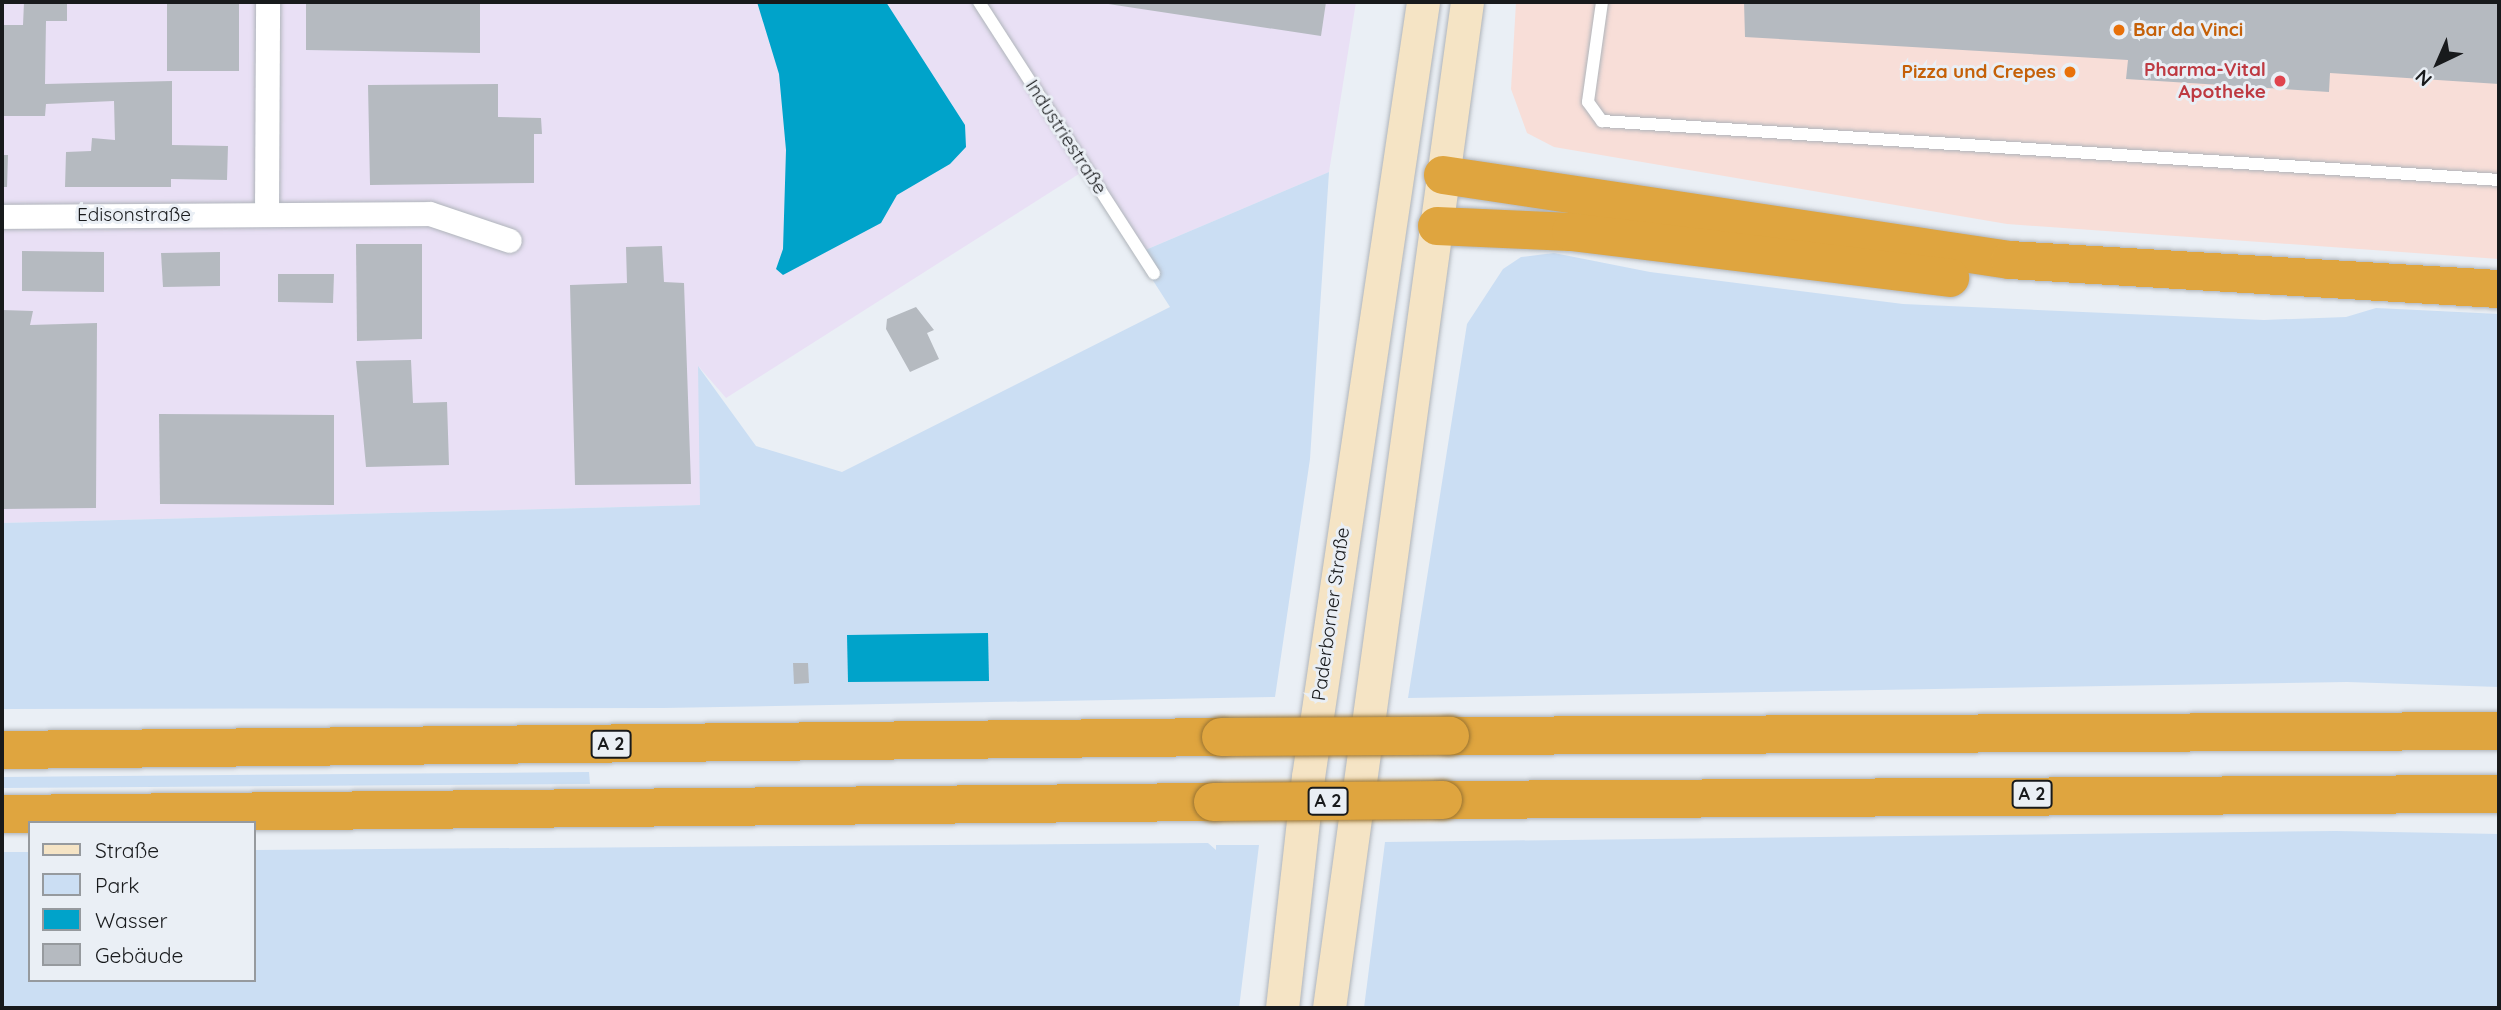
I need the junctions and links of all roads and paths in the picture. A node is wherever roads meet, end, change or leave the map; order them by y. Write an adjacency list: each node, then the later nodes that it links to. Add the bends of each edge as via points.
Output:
1 (268, 2): 9 (street)
2 (979, 2): 14 (lane, Industriestraße)
3 (1423, 2): 6 (main road, Paderborner Straße)
4 (1467, 2): 7 (main road)
5 (1602, 2): 8 (lane, via 1588,92 1592,113 1602,121)
6 (1396, 168): 7 (main road); 11 (main road, Paderborner Straße)
7 (1444, 175): 12 (main road); 15 (highway, via 2010,260)
8 (2499, 180)
9 (267, 215): 10 (street, Edisonstraße); 13 (street, Edisonstraße, via 430,214)
10 (2, 217)
11 (1388, 220): 12 (main road); 21 (main road, Paderborner Straße, via 1308,777)
12 (1437, 226): 15 (highway, via 1571,232 1987,283 2140,292); 22 (main road)
13 (510, 241)
14 (1154, 274)
15 (2409, 283): 16 (highway)
16 (2499, 289)
17 (2499, 731): 18 (highway, A 2, bridge, via 1221,737)
18 (2, 750)
19 (2499, 794): 20 (highway, A 2, bridge)
20 (2, 814)
21 (1282, 1008)
22 (1329, 1008)

